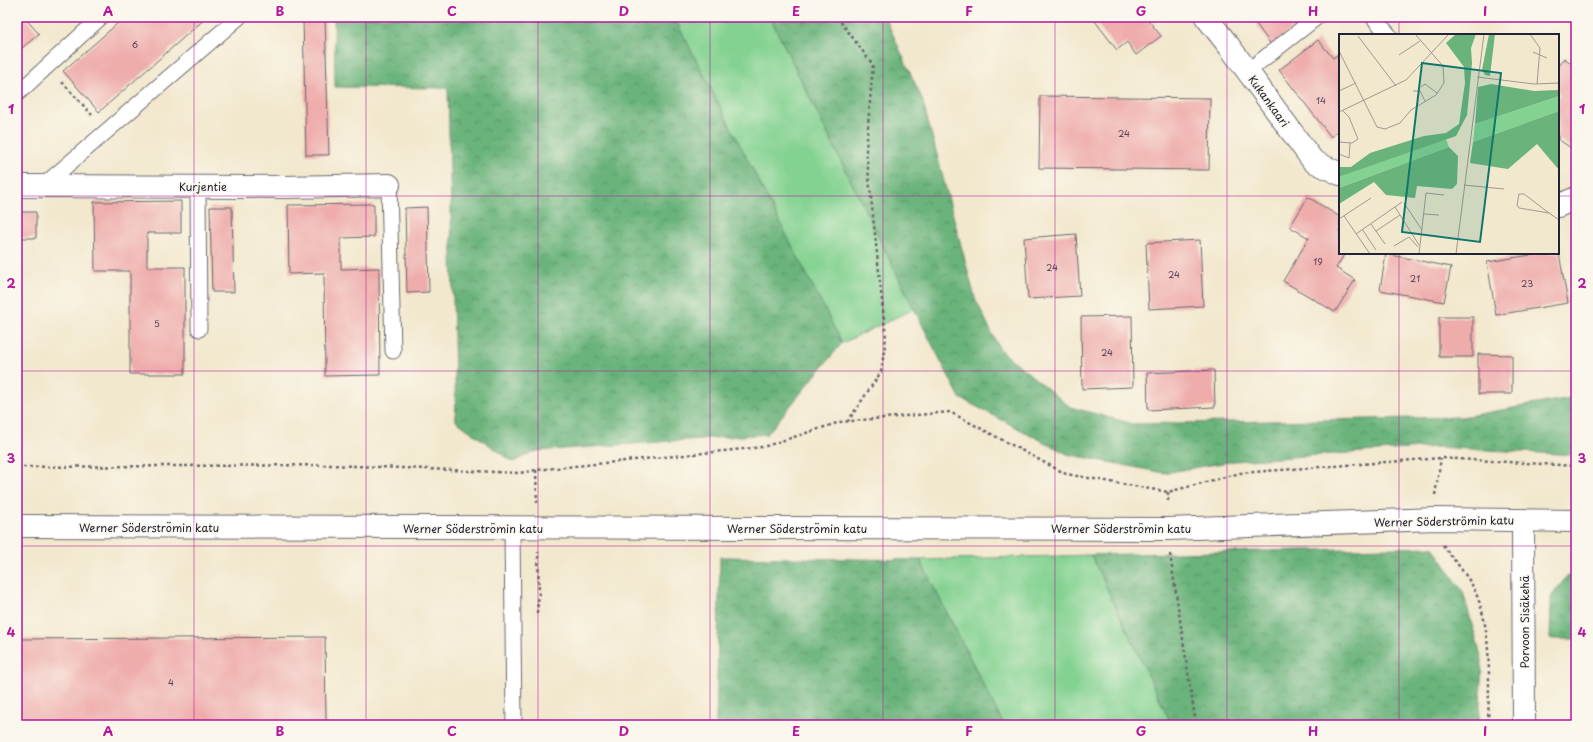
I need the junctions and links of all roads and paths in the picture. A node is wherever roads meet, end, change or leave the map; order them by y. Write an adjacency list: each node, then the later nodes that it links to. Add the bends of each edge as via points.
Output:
1 (101, 17): 8 (lane)
2 (240, 17): 11 (lane)
3 (837, 17): 21 (path, via 873,65 866,150 886,338 881,372)
4 (1206, 17): 9 (street, Kukankaari)
5 (1317, 17): 9 (lane)
6 (1373, 17): 7 (lane)
7 (1388, 34)
8 (48, 66): 10 (lane); 11 (path)
9 (1248, 71): 12 (street, Kukankaari, via 1313,161)
10 (17, 94)
11 (107, 132): 15 (lane)
12 (1339, 171)
13 (389, 185): 16 (street, Kurjentie); 20 (lane)
14 (17, 186): 15 (street, Kurjentie)
15 (43, 186): 16 (street, Kurjentie)
16 (198, 186): 19 (lane)
17 (1576, 198): 18 (street)
18 (1559, 206)
19 (199, 329)
20 (393, 351)
21 (848, 421): 24 (path, via 763,447 520,473 331,465); 25 (path, via 950,412 1066,474)
22 (1442, 458): 23 (path); 25 (path, via 1240,473); 26 (path, via 1434,503)
23 (1576, 466)
24 (17, 467)
25 (1168, 492): 31 (path)
26 (1435, 519): 27 (street, Werner Söderströmin katu); 31 (street, Werner Söderströmin katu); 34 (path, via 1436,536 1472,585 1480,608 1489,662)
27 (1524, 520): 28 (street, Werner Söderströmin katu); 35 (street, Porvoon Sisäkehä)
28 (1576, 521)
29 (17, 526): 30 (street, Werner Söderströmin katu)
30 (512, 528): 31 (street, Werner Söderströmin katu); 32 (lane)
31 (1168, 529): 33 (path)
32 (514, 725)
33 (1196, 725)
34 (1488, 725)
35 (1524, 725)

